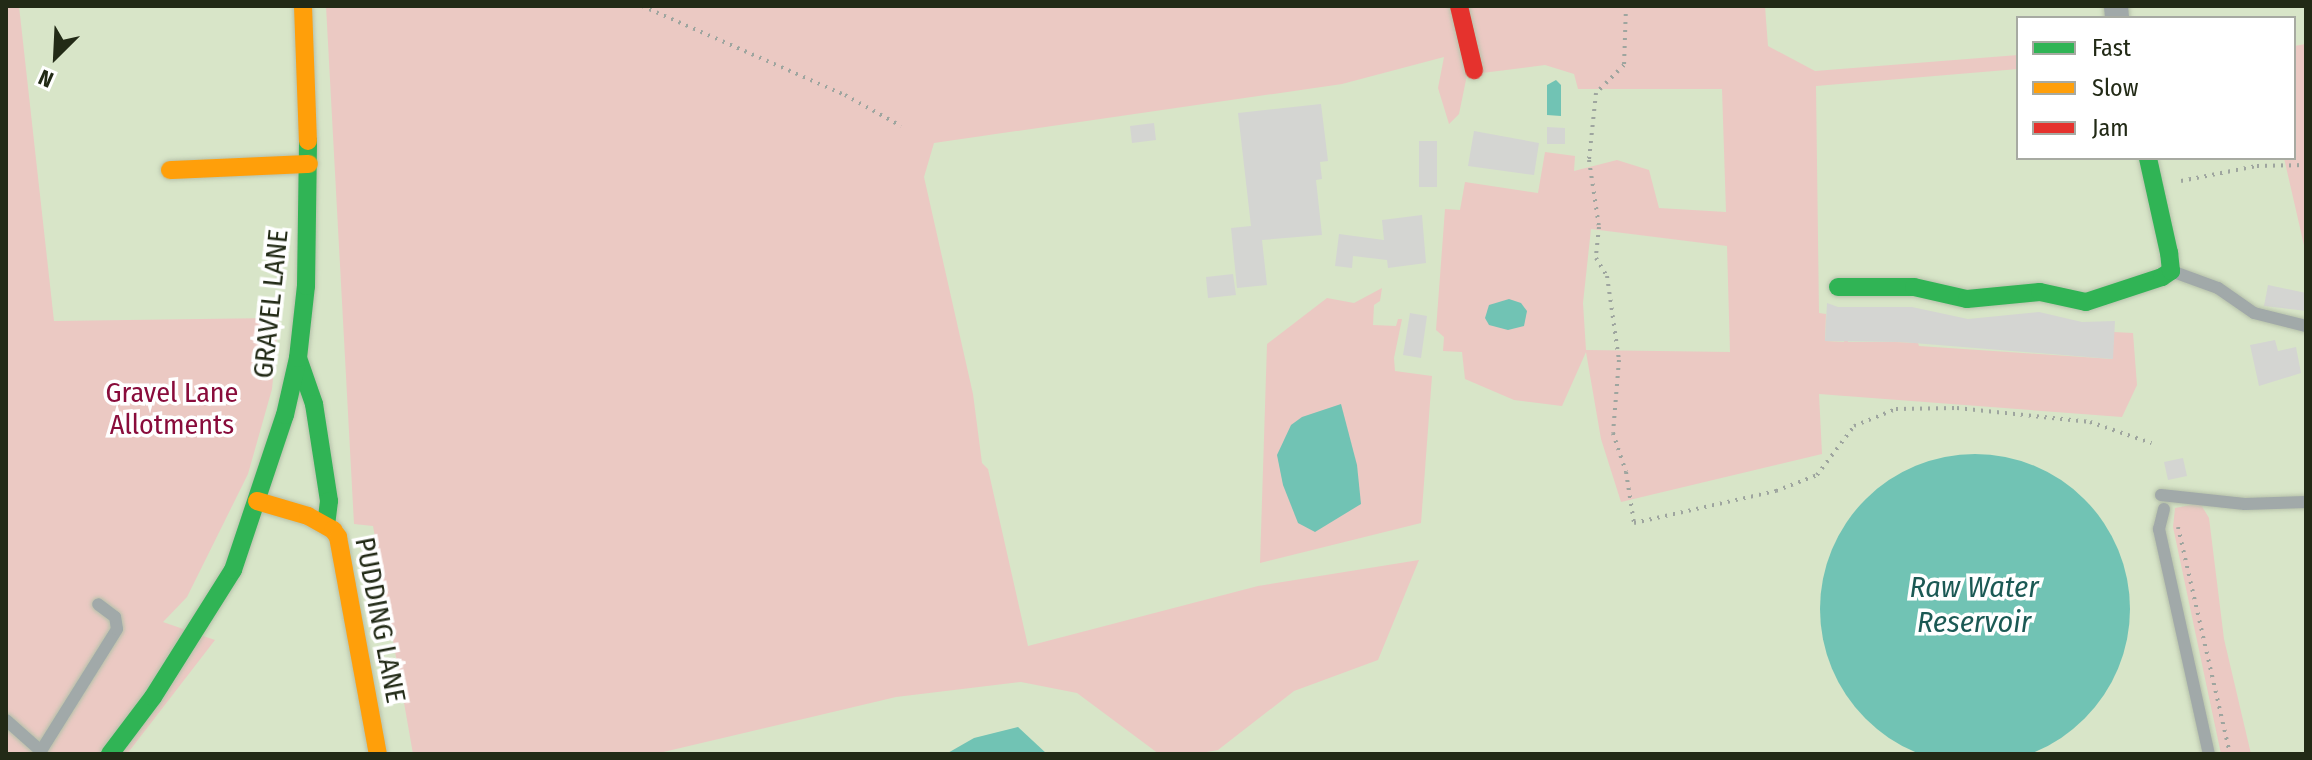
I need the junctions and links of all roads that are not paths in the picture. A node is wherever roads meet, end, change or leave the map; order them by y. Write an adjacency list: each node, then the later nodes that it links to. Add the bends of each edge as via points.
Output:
1 (303, 6): 5 (street, GRAVEL LANE)
2 (1459, 6): 3 (street)
3 (1474, 70)
4 (2148, 160): 7 (street)
5 (309, 164): 6 (street); 10 (street, GRAVEL LANE)
6 (170, 170)
7 (2171, 271): 8 (street, via 2086,302 2040,292 1967,299 1914,287); 9 (lane, via 2218,288 2254,313)
8 (1838, 287)
9 (2306, 326)
10 (298, 358): 12 (street, GRAVEL LANE); 15 (street, via 314,404 329,501)
11 (2161, 495): 13 (lane, via 2245,504)
12 (257, 501): 15 (street, PUDDING LANE); 19 (street, GRAVEL LANE, via 233,570 153,697)
13 (2306, 502)
14 (2164, 509): 21 (lane, via 2159,529)
15 (326, 525): 20 (street, PUDDING LANE, via 342,552)
16 (98, 604): 18 (lane, via 115,617 117,629)
17 (6, 720): 18 (lane)
18 (40, 752)
19 (110, 754)
20 (378, 754)
21 (2209, 754)

